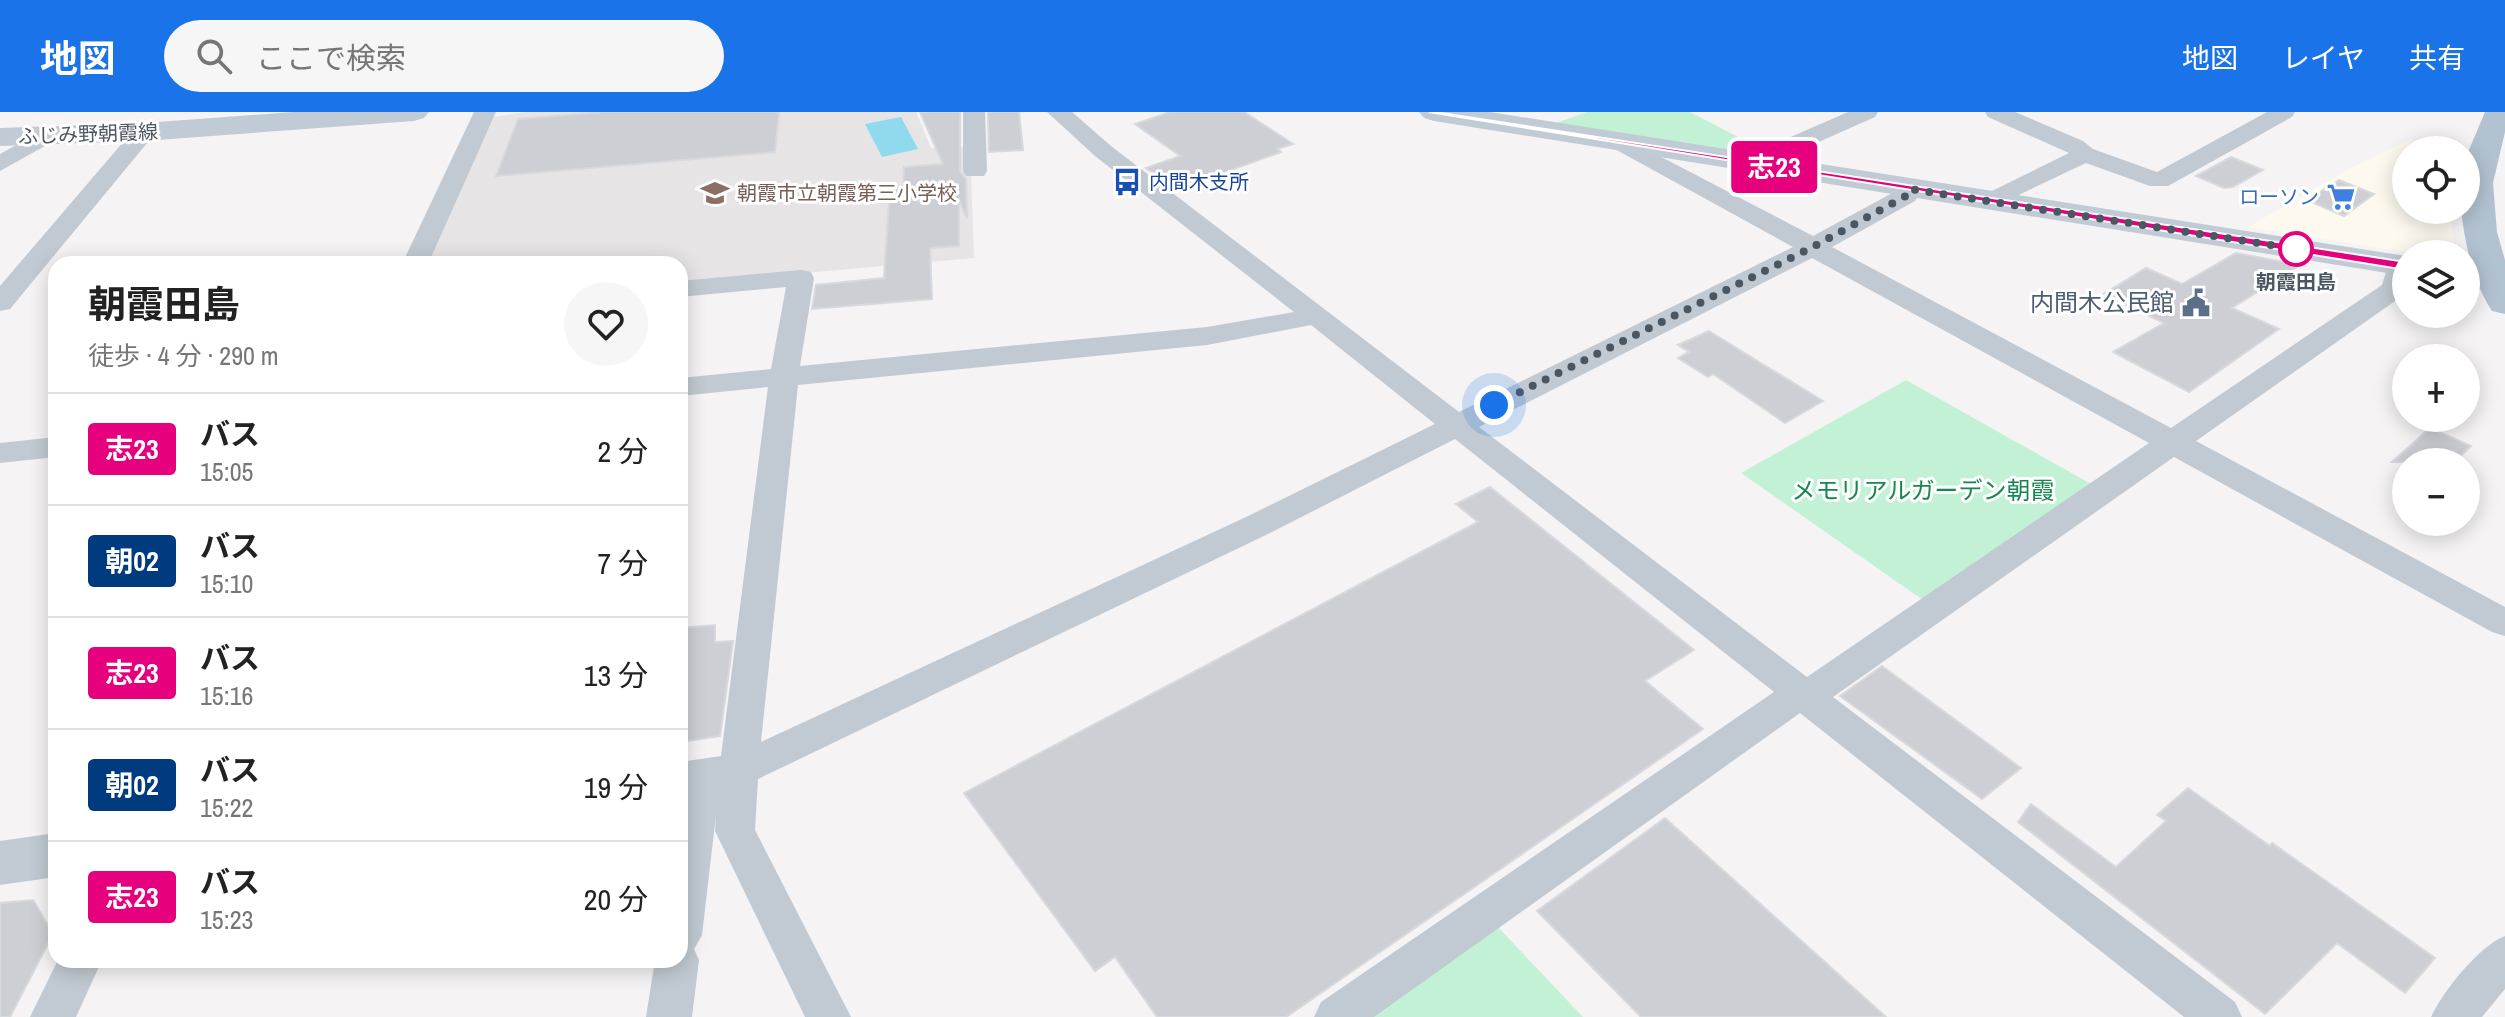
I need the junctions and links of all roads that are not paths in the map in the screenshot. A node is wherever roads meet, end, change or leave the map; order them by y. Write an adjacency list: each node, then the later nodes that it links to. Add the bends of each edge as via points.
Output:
1 (414, 112): 10 (main road, ふじみ野朝霞線)
2 (485, 112): 22 (street)
3 (974, 112): 18 (street)
4 (1058, 112): 28 (street)
5 (1434, 112): 13 (main road)
6 (1867, 112): 16 (street)
7 (1996, 112): 14 (street)
8 (2284, 112): 14 (street, via 2159,181)
9 (2500, 112): 15 (main road)
10 (144, 132): 12 (main road, ふじみ野朝霞線); 27 (street)
11 (0, 137): 12 (main road, ふじみ野朝霞線)
12 (44, 137): 17 (street)
13 (1621, 143): 16 (main road); 21 (street)
14 (2085, 154): 20 (street)
15 (2492, 162): 24 (main road, via 2476,205)
16 (1751, 163): 19 (main road)
17 (0, 164)
18 (975, 171)
19 (1910, 189): 20 (main road); 21 (street)
20 (1991, 201): 23 (main road)
21 (1811, 248): 31 (street); 32 (street)
22 (419, 256)
23 (2392, 263)
24 (2493, 286)
25 (688, 288): 29 (street, via 801,278)
26 (2392, 290): 32 (street)
27 (0, 303)
28 (1317, 316): 29 (street, via 1207,336); 31 (street)
29 (784, 377): 30 (street); 37 (street)
30 (688, 386)
31 (1457, 424): 36 (street); 37 (street, via 1256,526)
32 (2170, 444): 35 (street); 36 (street)
33 (48, 448): 34 (street)
34 (0, 453)
35 (2503, 612)
36 (1804, 698): 47 (street, via 1789,701); 48 (street)
37 (707, 775): 40 (street); 46 (street)
38 (48, 856): 39 (street)
39 (0, 863)
40 (688, 888)
41 (2505, 956): 49 (street)
42 (76, 968): 44 (street)
43 (676, 968): 45 (street)
44 (53, 1017)
45 (669, 1017)
46 (828, 1017)
47 (1337, 1017)
48 (2219, 1017)
49 (2454, 1017)

